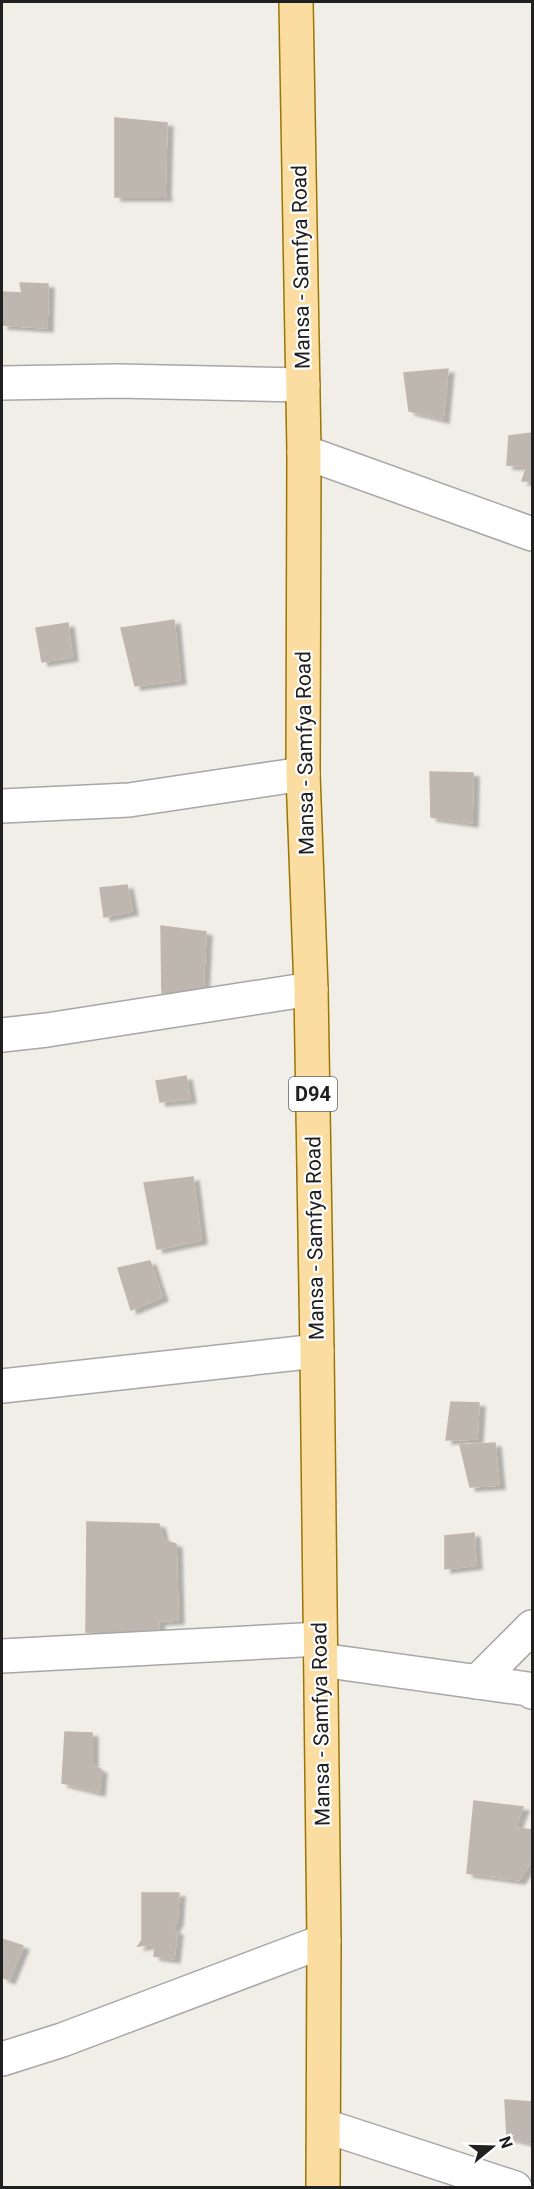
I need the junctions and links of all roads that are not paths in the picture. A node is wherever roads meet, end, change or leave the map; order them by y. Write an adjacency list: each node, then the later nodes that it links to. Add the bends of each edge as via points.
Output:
1 (296, 2): 3 (main road, Mansa - Samfya Road / D94)
2 (2, 383): 3 (street)
3 (303, 385): 4 (main road, Mansa - Samfya Road / D94)
4 (304, 452): 5 (street); 6 (main road, Mansa - Samfya Road / D94)
5 (532, 534)
6 (303, 774): 7 (street, via 129,800); 8 (main road, Mansa - Samfya Road / D94)
7 (2, 806)
8 (311, 989): 9 (street); 10 (main road, Mansa - Samfya Road / D94)
9 (2, 1035)
10 (317, 1351): 11 (street); 13 (main road, Mansa - Samfya Road / D94)
11 (2, 1386)
12 (532, 1627): 15 (street)
13 (320, 1650): 14 (street); 15 (street); 17 (main road, Mansa - Samfya Road / D94)
14 (2, 1656)
15 (477, 1682): 16 (street)
16 (532, 1692)
17 (324, 1941): 18 (street); 19 (main road, Mansa - Samfya Road / D94)
18 (2, 2059)
19 (325, 2126): 20 (main road, Mansa - Samfya Road / D94); 21 (street)
20 (323, 2187)
21 (515, 2187)

